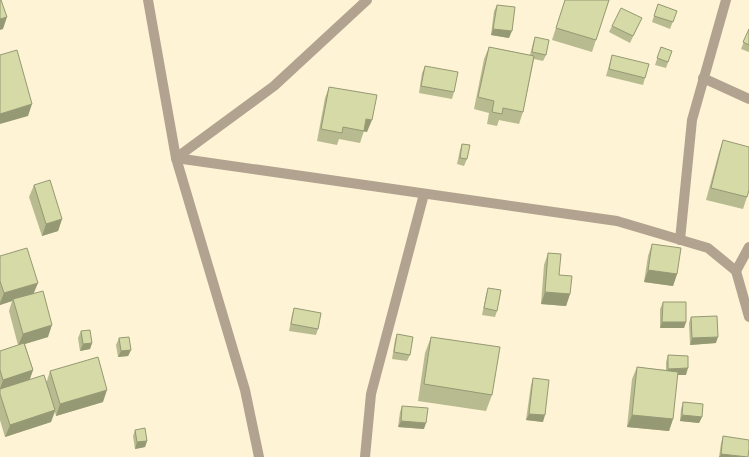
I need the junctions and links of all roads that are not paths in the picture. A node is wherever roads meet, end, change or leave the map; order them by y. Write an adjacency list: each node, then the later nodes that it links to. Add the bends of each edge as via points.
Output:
1 (148, 0): 6 (street)
2 (367, 0): 6 (street, via 274,86)
3 (726, 0): 4 (street)
4 (704, 78): 5 (street); 8 (street, via 692,120)
5 (749, 99)
6 (176, 158): 7 (street); 12 (street, via 245,390)
7 (424, 194): 8 (street, via 617,221); 13 (street, via 371,394)
8 (680, 240): 10 (street, via 708,248)
9 (749, 247): 10 (street)
10 (736, 271): 11 (street)
11 (749, 317)
12 (259, 457)
13 (365, 457)

